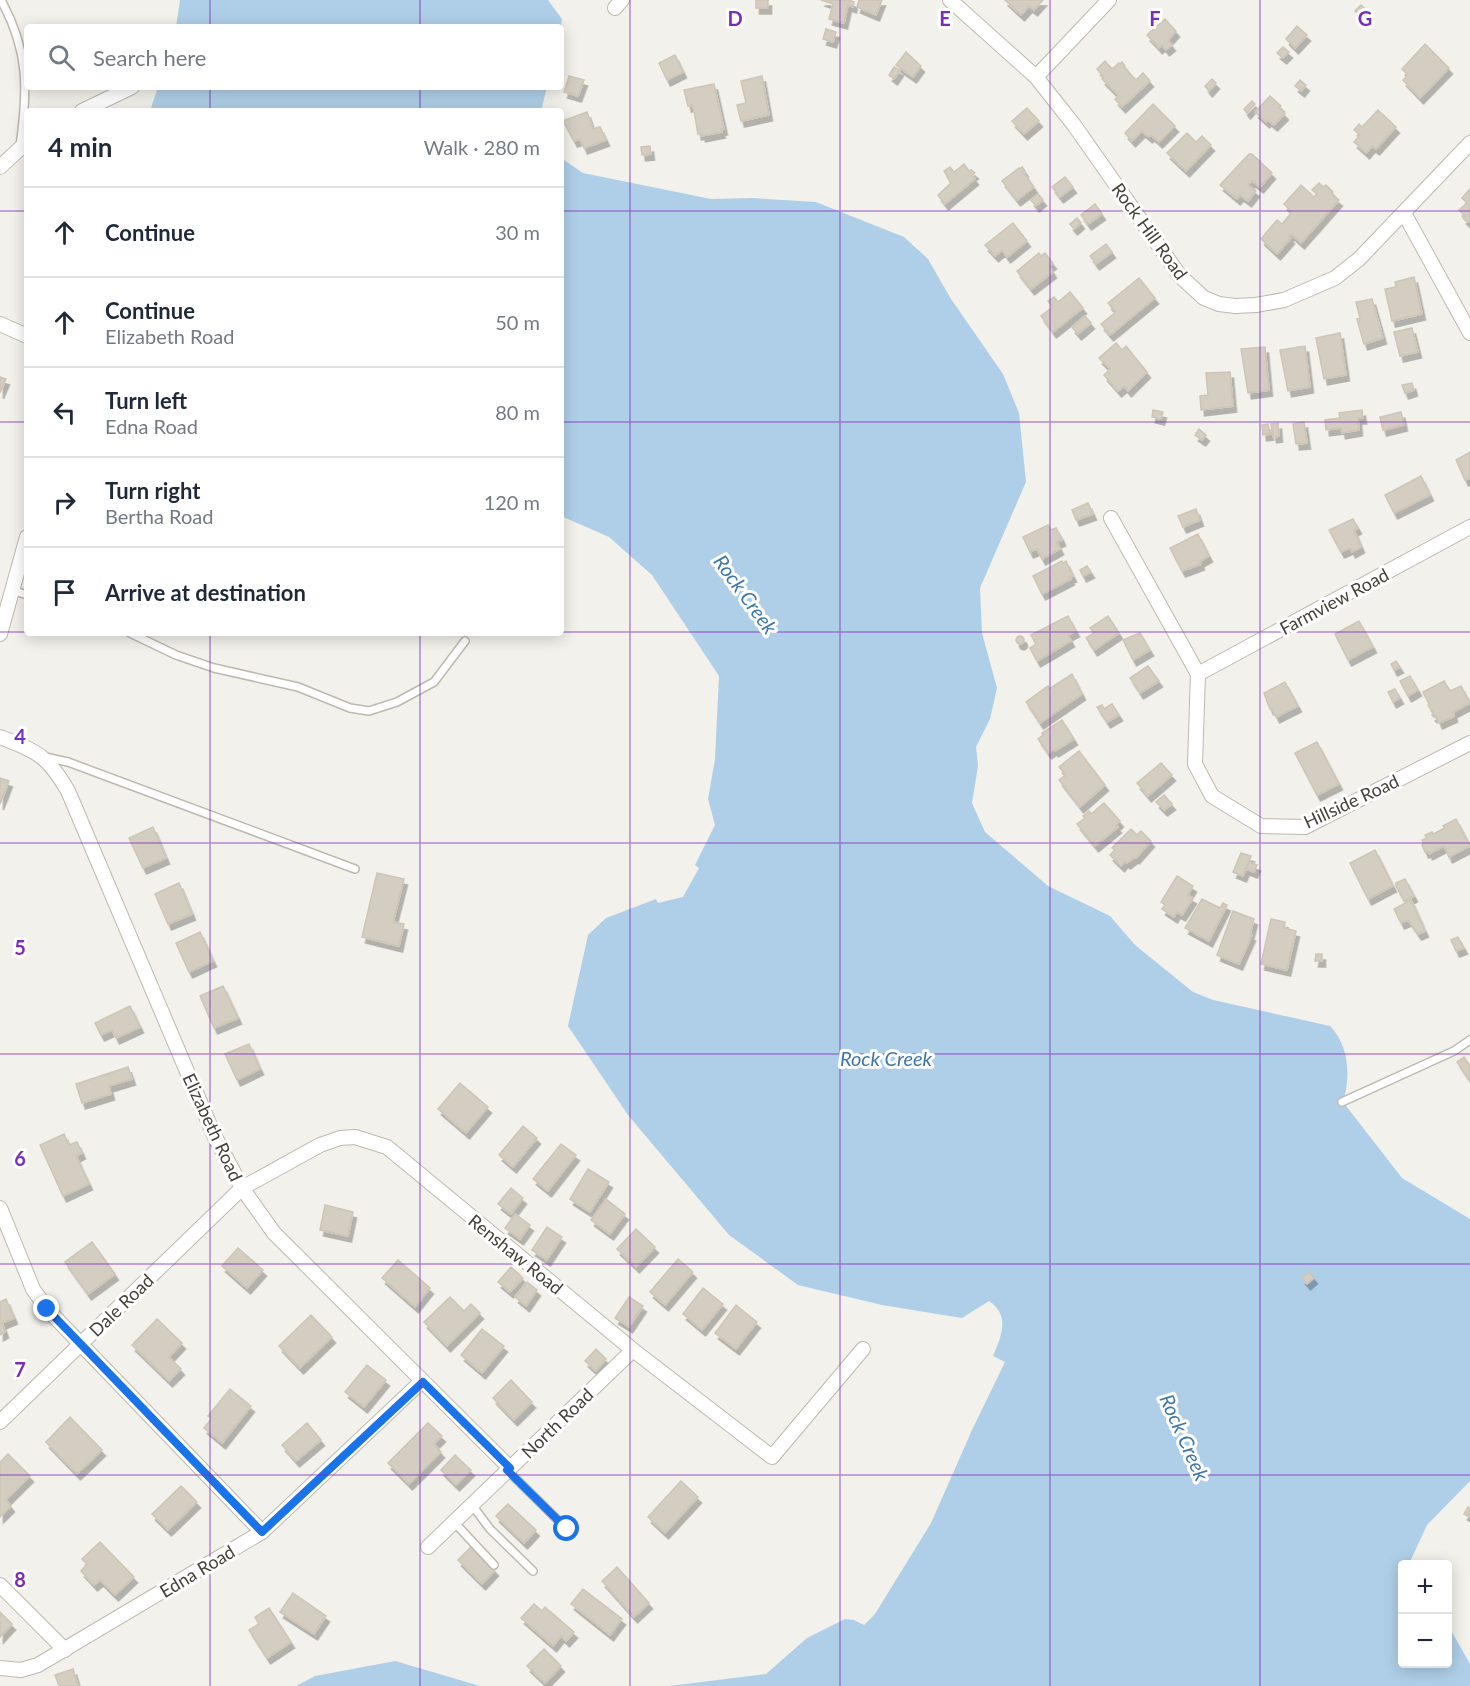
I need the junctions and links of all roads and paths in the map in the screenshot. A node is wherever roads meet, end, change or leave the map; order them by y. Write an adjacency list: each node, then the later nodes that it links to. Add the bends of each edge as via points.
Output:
1 (1, 0): 4 (lane)
2 (950, 0): 5 (street, Rock Hill Road)
3 (1109, 0): 5 (street)
4 (24, 60)
5 (1036, 77): 13 (street, Rock Hill Road, via 1180,276 1204,298 1219,304 1256,305 1284,300 1335,278)
6 (26, 90): 8 (lane)
7 (126, 90): 9 (street)
8 (26, 108)
9 (88, 108)
10 (1470, 143): 13 (street, Rock Hill Road)
11 (23, 146): 12 (street)
12 (0, 167)
13 (1404, 213): 15 (street)
14 (0, 324): 16 (street)
15 (1470, 333)
16 (24, 335)
17 (1111, 518): 25 (street)
18 (1470, 527): 25 (street, Farmview Road)
19 (24, 548): 20 (street)
20 (12, 590): 21 (lane); 22 (street)
21 (24, 594)
22 (0, 634)
23 (142, 636): 24 (lane, via 177,655 214,668 298,687 350,708 369,711 398,702 434,682)
24 (465, 641)
25 (1198, 674): 27 (street, Hillside Road, via 1195,764 1212,796 1261,826 1305,827)
26 (0, 737): 28 (street, Elizabeth Road)
27 (1470, 743)
28 (43, 756): 29 (lane); 32 (street, Elizabeth Road, via 68,791 214,1135)
29 (355, 869)
30 (1470, 1040): 31 (lane)
31 (1342, 1102)
32 (242, 1188): 34 (street, Dale Road); 36 (street, Renshaw Road, via 340,1138 356,1137 387,1148); 37 (street, Elizabeth Road, via 274,1233)
33 (0, 1208): 34 (street, via 33,1289)
34 (80, 1343): 38 (street, Dale Road); 43 (street)
35 (863, 1349): 36 (street, Renshaw Road, via 771,1457)
36 (633, 1350): 39 (street, North Road)
37 (423, 1382): 39 (street, Elizabeth Road); 43 (street, Edna Road)
38 (0, 1422)
39 (509, 1469): 40 (street, North Road); 42 (lane)
40 (472, 1505): 41 (street, North Road); 46 (lane, via 490,1529)
41 (454, 1522): 44 (street, North Road); 45 (lane)
42 (567, 1529)
43 (262, 1532): 48 (street, Edna Road)
44 (428, 1547)
45 (494, 1565)
46 (533, 1571)
47 (0, 1585): 48 (street)
48 (65, 1650): 49 (street, Edna Road, via 21,1670)
49 (0, 1668)

